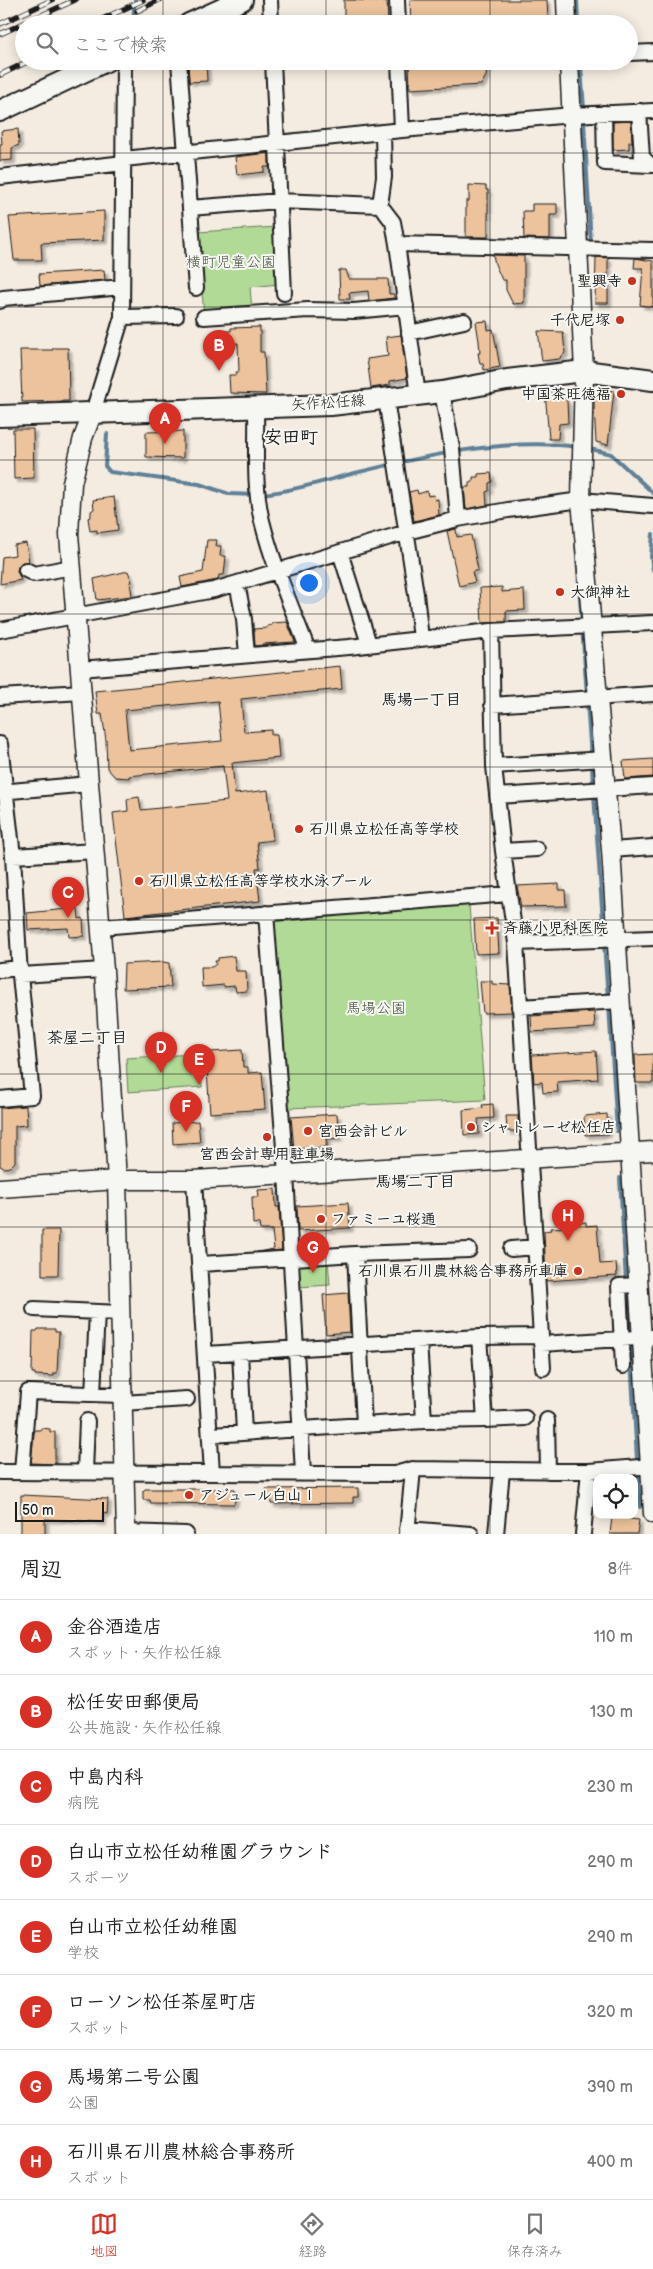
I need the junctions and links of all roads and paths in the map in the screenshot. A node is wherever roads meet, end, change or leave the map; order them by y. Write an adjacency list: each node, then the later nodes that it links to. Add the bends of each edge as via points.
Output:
1 (242, 0): 5 (main road)
2 (270, 0): 6 (street)
3 (397, 0): 7 (street)
4 (566, 0): 8 (street)
5 (209, 15)
6 (271, 15)
7 (398, 15)
8 (567, 15)
9 (653, 52): 10 (street)
10 (638, 53)
11 (87, 70): 17 (main road)
12 (124, 70): 25 (street)
13 (179, 70): 24 (street)
14 (273, 70): 23 (street)
15 (399, 70): 21 (street)
16 (570, 70): 20 (street)
17 (0, 111)
18 (646, 111): 19 (street); 26 (street, via 642,157)
19 (604, 113): 20 (street); 26 (street, via 606,163)
20 (572, 115): 21 (street); 32 (street)
21 (402, 130): 22 (street)
22 (383, 132): 23 (street); 29 (street, via 384,177)
23 (277, 144): 24 (street); 28 (street)
24 (185, 152): 25 (street); 30 (street)
25 (124, 161): 27 (street); 34 (street)
26 (651, 165)
27 (0, 177)
28 (279, 201): 29 (street); 30 (street); 36 (street)
29 (380, 205): 31 (street, via 393,222)
30 (190, 208): 35 (street)
31 (397, 244): 32 (street); 38 (street)
32 (579, 249): 33 (street); 44 (street)
33 (653, 250)
34 (122, 287): 37 (street); 40 (street)
35 (196, 288)
36 (284, 293)
37 (1, 295)
38 (406, 306): 41 (street); 43 (street)
39 (176, 316): 40 (street)
40 (122, 317): 50 (street)
41 (204, 317)
42 (464, 321): 43 (street)
43 (410, 333): 47 (street)
44 (584, 371): 45 (main road, 矢作松任線); 46 (main road, 矢作松任線); 52 (street)
45 (653, 380)
46 (442, 392): 47 (main road, 矢作松任線); 54 (street)
47 (418, 395): 48 (main road, 矢作松任線)
48 (386, 399): 49 (main road, 矢作松任線); 55 (street)
49 (256, 406): 50 (main road, 矢作松任線); 59 (street, via 262,519)
50 (93, 412): 51 (main road, 矢作松任線); 57 (street, via 82,438 72,483)
51 (0, 416)
52 (581, 500): 53 (street); 54 (street); 63 (street)
53 (653, 506)
54 (458, 519): 55 (street)
55 (407, 532): 56 (street); 66 (street)
56 (340, 552): 59 (street); 67 (street)
57 (72, 568): 58 (street, via 34,574); 61 (street)
58 (26, 570)
59 (278, 571): 60 (street); 68 (street)
60 (237, 583): 61 (street); 69 (street)
61 (75, 617): 64 (street); 70 (street)
62 (653, 624): 63 (street)
63 (585, 626): 65 (street); 74 (street)
64 (0, 630)
65 (491, 631): 66 (street); 75 (street)
66 (421, 639): 67 (street)
67 (369, 644): 68 (street)
68 (308, 650): 69 (street)
69 (247, 655): 70 (street)
70 (80, 669): 71 (street)
71 (82, 692): 73 (street); 79 (street)
72 (653, 694): 74 (street)
73 (0, 697)
74 (591, 698): 75 (street); 77 (street)
75 (492, 705): 78 (street)
76 (0, 744): 82 (street)
77 (595, 760): 78 (street); 81 (street)
78 (494, 766): 83 (street)
79 (89, 784): 82 (street); 87 (street)
80 (653, 786): 81 (street)
81 (597, 790): 83 (street); 86 (street)
82 (2, 792): 89 (street)
83 (497, 796): 88 (street)
84 (653, 847): 86 (street)
85 (537, 849): 88 (street)
86 (611, 850): 94 (street)
87 (95, 851): 89 (street); 92 (street)
88 (502, 851): 90 (street)
89 (13, 856): 98 (street)
90 (508, 894): 91 (street); 95 (street)
91 (266, 913): 92 (street); 105 (street)
92 (101, 927): 97 (street)
93 (653, 938): 94 (street)
94 (608, 940): 95 (street); 99 (street)
95 (516, 943): 100 (street)
96 (0, 970): 98 (street)
97 (104, 970): 98 (street); 106 (street)
98 (20, 972): 101 (street, via 32,1096)
99 (612, 1002): 100 (street); 103 (street)
100 (519, 1007): 104 (street)
101 (0, 1099)
102 (653, 1151): 103 (street)
103 (630, 1152): 104 (street); 115 (street)
104 (529, 1159): 105 (street); 109 (street)
105 (286, 1174): 107 (street); 113 (street)
106 (117, 1180): 107 (street); 108 (street); 118 (street)
107 (194, 1180): 114 (street)
108 (0, 1188)
109 (536, 1247): 110 (street); 122 (street)
110 (511, 1248)
111 (469, 1250): 112 (street)
112 (355, 1254): 113 (street); 124 (street)
113 (290, 1258): 114 (street); 125 (street)
114 (201, 1264): 127 (street)
115 (638, 1285): 120 (street); 121 (street, via 619,1286)
116 (34, 1309): 117 (street)
117 (97, 1312): 118 (street); 130 (street)
118 (120, 1313): 131 (street)
119 (479, 1337): 122 (street); 123 (street); 134 (street)
120 (647, 1337): 121 (street); 142 (street)
121 (622, 1339): 122 (street); 128 (street)
122 (540, 1340): 129 (street)
123 (419, 1342): 124 (street); 137 (street)
124 (359, 1344): 125 (street); 138 (street)
125 (296, 1348): 126 (street); 139 (street)
126 (240, 1352): 127 (street); 140 (street)
127 (206, 1354): 141 (street)
128 (624, 1366)
129 (543, 1368)
130 (93, 1394): 131 (street); 148 (street, via 28,1392)
131 (122, 1399): 132 (street); 151 (street)
132 (187, 1399)
133 (525, 1418): 134 (street)
134 (485, 1420): 137 (street)
135 (547, 1420): 145 (street)
136 (87, 1421): 149 (street)
137 (424, 1421): 138 (street)
138 (364, 1425): 139 (street)
139 (300, 1429): 140 (street); 152 (street)
140 (244, 1433): 141 (street)
141 (211, 1435): 150 (street)
142 (652, 1466): 146 (street); 153 (street)
143 (413, 1469): 144 (street); 152 (street, via 395,1474); 155 (street)
144 (502, 1470): 145 (street); 159 (street)
145 (548, 1471): 146 (street)
146 (589, 1471): 160 (street)
147 (0, 1472): 148 (street)
148 (22, 1472): 149 (street)
149 (85, 1472): 151 (street)
150 (212, 1472): 151 (street); 152 (street)
151 (126, 1473): 156 (street)
152 (303, 1473)
153 (652, 1493): 154 (street)
154 (653, 1514)
155 (407, 1532): 158 (street)
156 (126, 1533): 157 (street)
157 (186, 1534)
158 (471, 1534)
159 (496, 1534)
160 (583, 1534)

